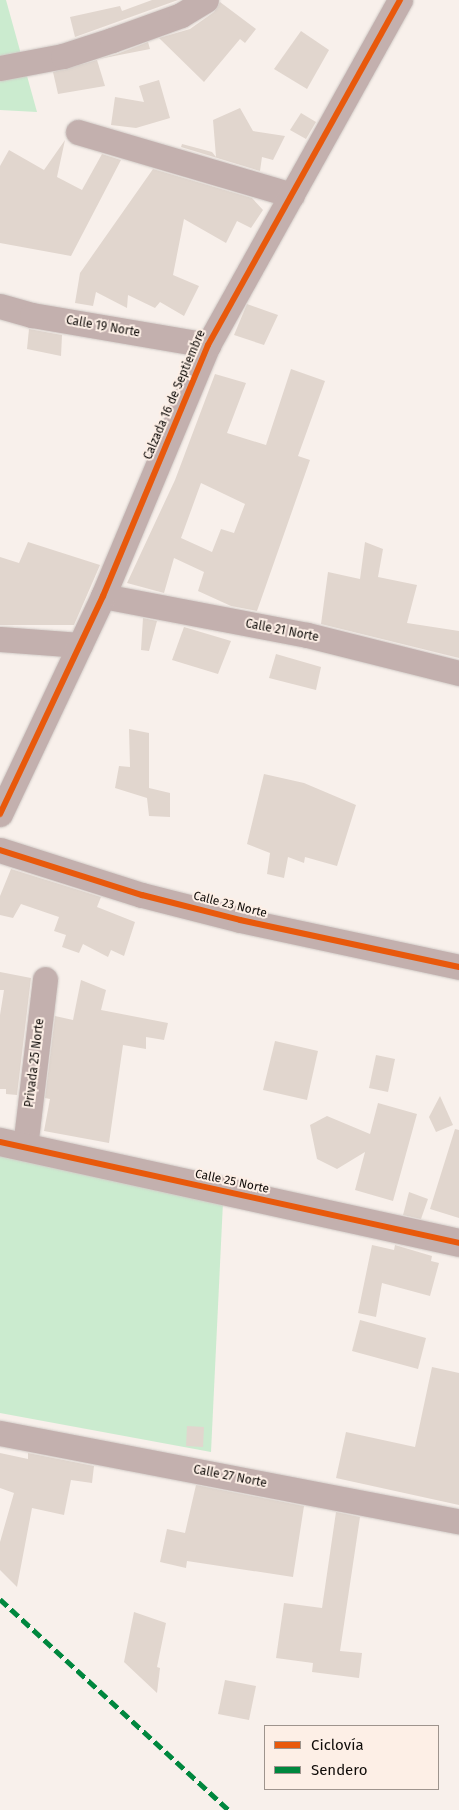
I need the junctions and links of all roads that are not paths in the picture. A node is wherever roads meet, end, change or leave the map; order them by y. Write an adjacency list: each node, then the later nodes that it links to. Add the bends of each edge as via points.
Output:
1 (206, 0): 3 (street, via 182,15 112,40 63,56)
2 (400, 0): 5 (street, Calzada 16 de Septiembre)
3 (0, 68)
4 (78, 132): 5 (street)
5 (292, 195): 7 (street, Calzada 16 de Septiembre)
6 (0, 306): 7 (street, Calle 19 Norte)
7 (208, 345): 8 (street, Calzada 16 de Septiembre)
8 (103, 596): 10 (street, Calzada 16 de Septiembre); 11 (street, Calle 21 Norte, via 307,635)
9 (0, 639): 10 (street)
10 (80, 645): 12 (street, Calzada 16 de Septiembre)
11 (459, 673)
12 (0, 814)
13 (0, 850): 14 (street, Calle 23 Norte, via 142,895 240,920)
14 (459, 967)
15 (45, 979): 16 (street, Privada 25 Norte)
16 (12, 1145): 17 (street, Calle 25 Norte)
17 (459, 1243)
18 (0, 1433): 19 (street, Calle 27 Norte)
19 (459, 1521)

